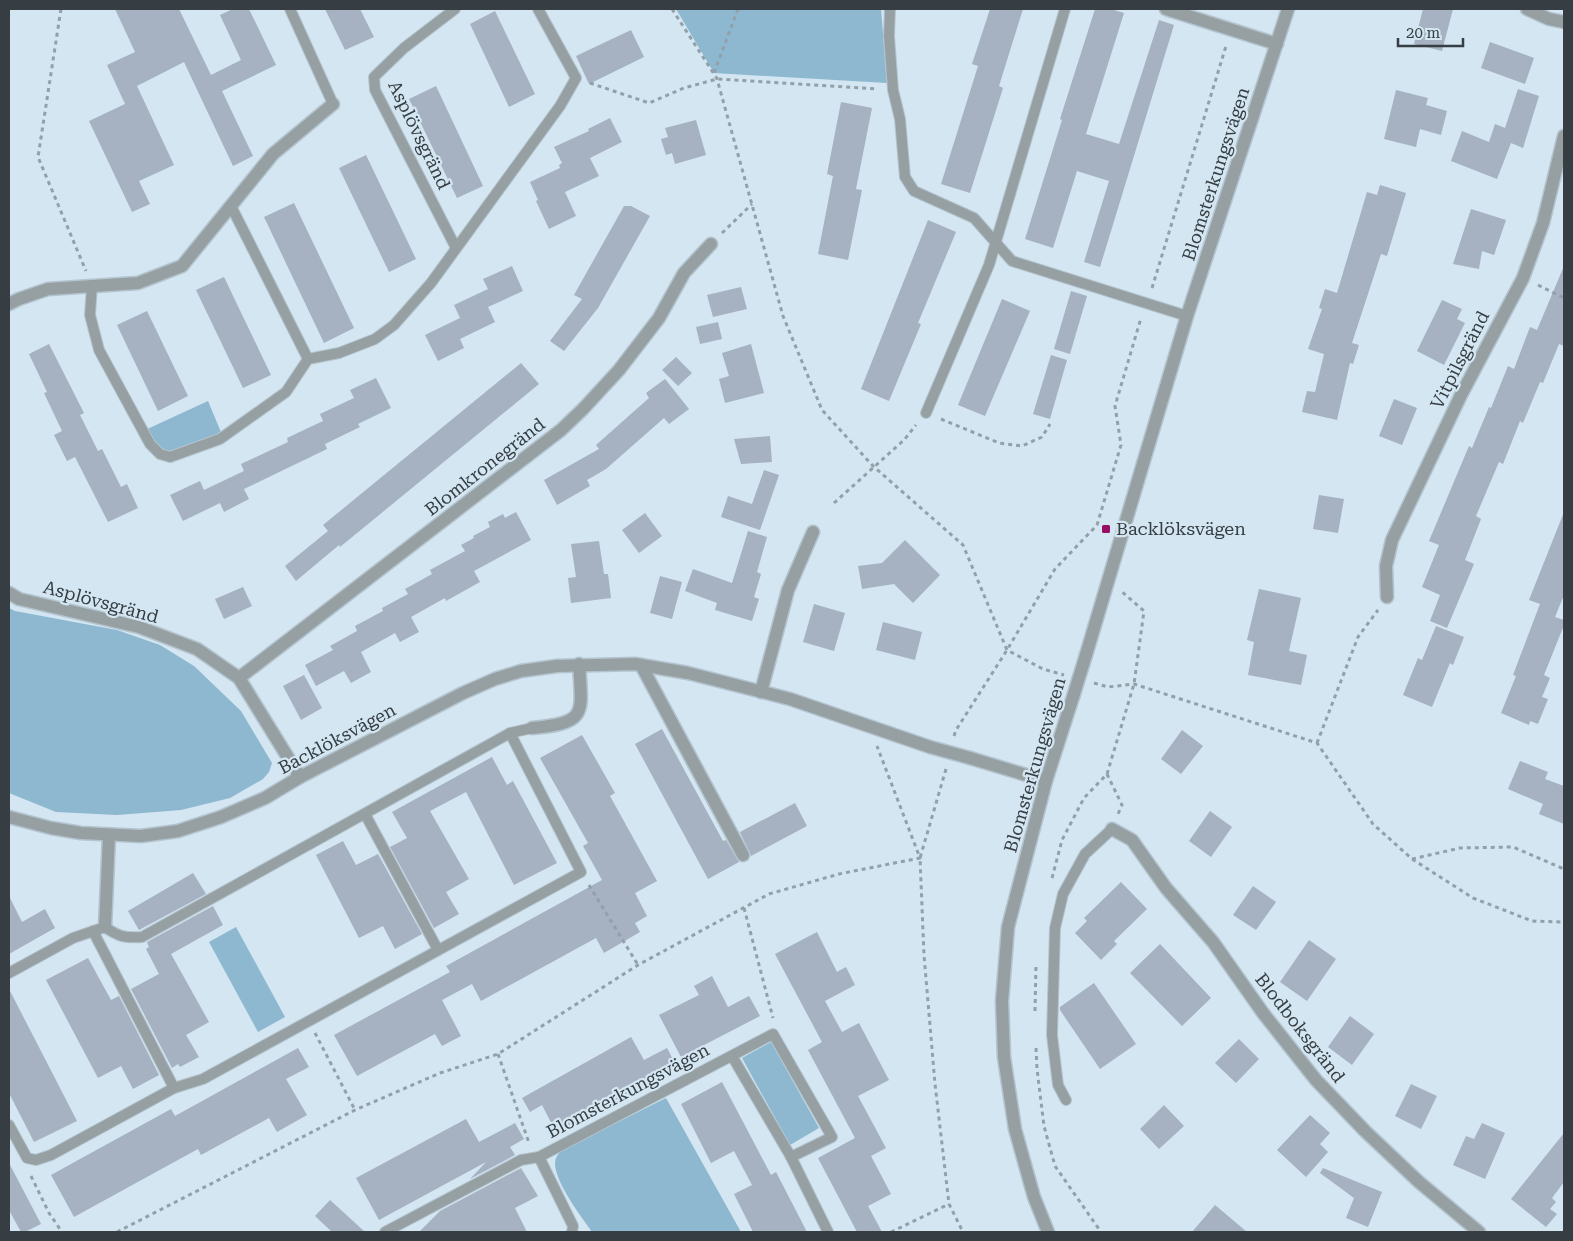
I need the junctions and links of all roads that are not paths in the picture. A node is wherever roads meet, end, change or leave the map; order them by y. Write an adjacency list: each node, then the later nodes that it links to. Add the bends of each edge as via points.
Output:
1 (290, 9): 11 (lane)
2 (455, 9): 16 (lane, Asplövsgränd, via 404,48 374,77 375,90)
3 (538, 9): 16 (lane, via 576,78 560,106)
4 (890, 9): 14 (lane, via 893,90 900,120 905,177 914,191 974,218)
5 (1066, 9): 14 (lane)
6 (1166, 9): 10 (street)
7 (1288, 9): 10 (street, Blomsterkungsvägen)
8 (1527, 9): 9 (street)
9 (1564, 22)
10 (1277, 44): 19 (street, Blomsterkungsvägen)
11 (333, 104): 13 (street, via 273,154)
12 (1564, 136): 24 (street, Vitpilsgränd, via 1543,223 1523,278 1460,395 1392,540 1386,566)
13 (231, 206): 17 (street, via 182,266 138,282); 20 (lane)
14 (996, 242): 19 (lane, via 1012,260); 21 (lane)
15 (711, 244): 27 (street, Blomkronegränd, via 684,273 659,318 619,370 561,430)
16 (456, 248): 20 (lane, via 432,283 394,325 375,339 338,353)
17 (92, 285): 18 (street, via 48,289); 20 (lane, via 90,315 99,350 150,444 160,454 170,457 220,440 286,392)
18 (9, 304)
19 (1187, 316): 32 (street, Blomsterkungsvägen, bridge)
20 (308, 359)
21 (926, 412)
22 (813, 532): 28 (street, via 788,590)
23 (9, 593): 27 (street, Asplövsgränd, via 19,599 139,627 196,649)
24 (1387, 597)
25 (579, 664): 26 (street, Backlöksvägen); 29 (street, via 579,712 571,721 561,725); 31 (street, Backlöksvägen, via 521,671 495,679)
26 (641, 665): 28 (street, Backlöksvägen); 37 (street)
27 (239, 678): 31 (street, Asplövsgränd)
28 (761, 692): 32 (street, Backlöksvägen, bridge)
29 (532, 728): 30 (lane)
30 (510, 733): 33 (lane); 39 (lane, via 581,872)
31 (300, 777): 36 (street, Backlöksvägen, via 259,801 178,831 142,836)
32 (1046, 781): 50 (street, Blomsterkungsvägen, via 1008,927 1002,1002 1004,1057 1015,1129 1034,1197)
33 (364, 814): 38 (lane, via 142,937 127,938); 39 (lane)
34 (9, 817): 36 (street, Backlöksvägen, via 51,828)
35 (1112, 829): 43 (lane, via 1085,854 1064,894 1055,928 1052,1034 1058,1085); 51 (street, Blodboksgränd, via 1132,840 1316,1080 1419,1182)
36 (109, 835): 38 (street)
37 (744, 855)
38 (99, 929): 40 (lane, via 73,938); 42 (lane)
39 (438, 950): 42 (lane, via 204,1080)
40 (9, 973)
41 (732, 1056): 45 (lane, Blomsterkungsvägen); 46 (lane, Blomsterkungsvägen); 46 (lane, Blomsterkungsvägen, via 773,1034 832,1137)
42 (174, 1088): 44 (lane, via 52,1155 36,1160 27,1158)
43 (1066, 1100)
44 (9, 1125)
45 (539, 1157): 47 (lane, Blomsterkungsvägen, via 521,1160); 48 (lane, Blomsterkungsvägen, via 573,1226)
46 (791, 1157): 49 (lane, Blomsterkungsvägen)
47 (385, 1232)
48 (572, 1232)
49 (828, 1232)
50 (1048, 1232)
51 (1479, 1232)

